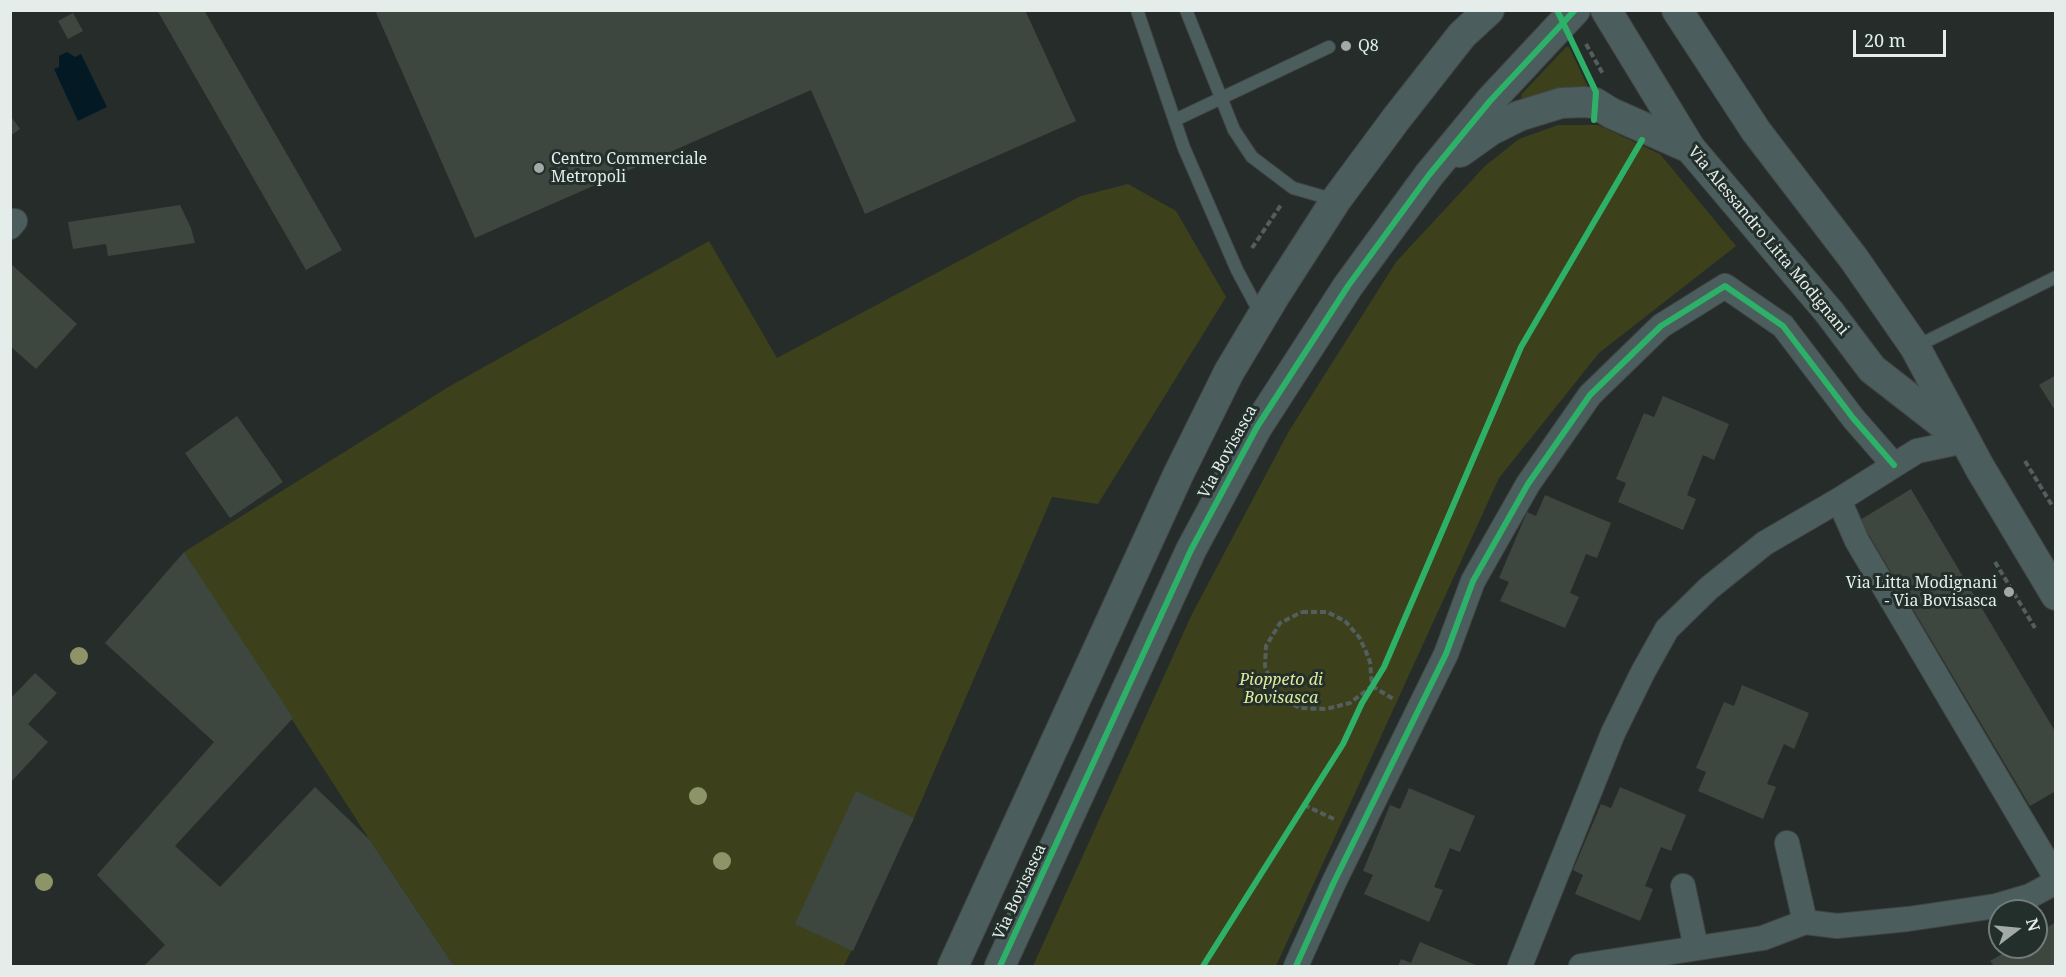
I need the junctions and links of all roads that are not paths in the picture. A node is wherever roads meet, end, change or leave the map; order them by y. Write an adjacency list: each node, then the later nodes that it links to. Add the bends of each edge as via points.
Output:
1 (1137, 10): 10 (lane)
2 (1186, 10): 9 (lane)
3 (1489, 10): 7 (street, Via Bovisasca)
4 (1575, 10): 12 (street, Via Bovisasca, via 1490,101)
5 (1606, 10): 11 (street, Via Alessandro Litta Modignani)
6 (1677, 10): 16 (street, Via Alessandro Litta Modignani, via 1756,131 1854,259)
7 (1469, 23): 13 (street, Via Bovisasca)
8 (1329, 47): 9 (lane)
9 (1221, 98): 10 (lane); 13 (lane, via 1234,130 1252,157 1293,188)
10 (1175, 120): 15 (lane, via 1237,270)
11 (1690, 148): 12 (street, via 1595,103 1572,102 1548,106 1504,123); 17 (street, Via Alessandro Litta Modignani, via 1872,369)
12 (1429, 175): 27 (street, Via Bovisasca, via 1316,334 1243,451 1188,557)
13 (1336, 200): 15 (street, Via Bovisasca)
14 (2055, 277): 16 (lane)
15 (1262, 316): 26 (street, Via Bovisasca, via 1219,390 1178,475)
16 (1915, 347): 17 (street, Via Alessandro Litta Modignani)
17 (1965, 441): 18 (street, via 1917,451); 20 (street, Via Alessandro Litta Modignani)
18 (1894, 465): 19 (street); 28 (street, via 1783,326 1725,286 1660,326 1590,395 1528,484 1473,581 1446,654)
19 (1839, 500): 22 (street, via 1857,541); 29 (street, via 1765,543 1708,588 1667,629 1613,733)
20 (2055, 595)
21 (1786, 843): 24 (street)
22 (2055, 880): 24 (street, via 2030,896 1996,906 1837,926)
23 (1683, 885): 25 (street)
24 (1805, 922): 25 (street, via 1763,938)
25 (1696, 948): 30 (street)
26 (953, 966)
27 (1000, 966)
28 (1296, 966)
29 (1520, 966)
30 (1581, 966)

